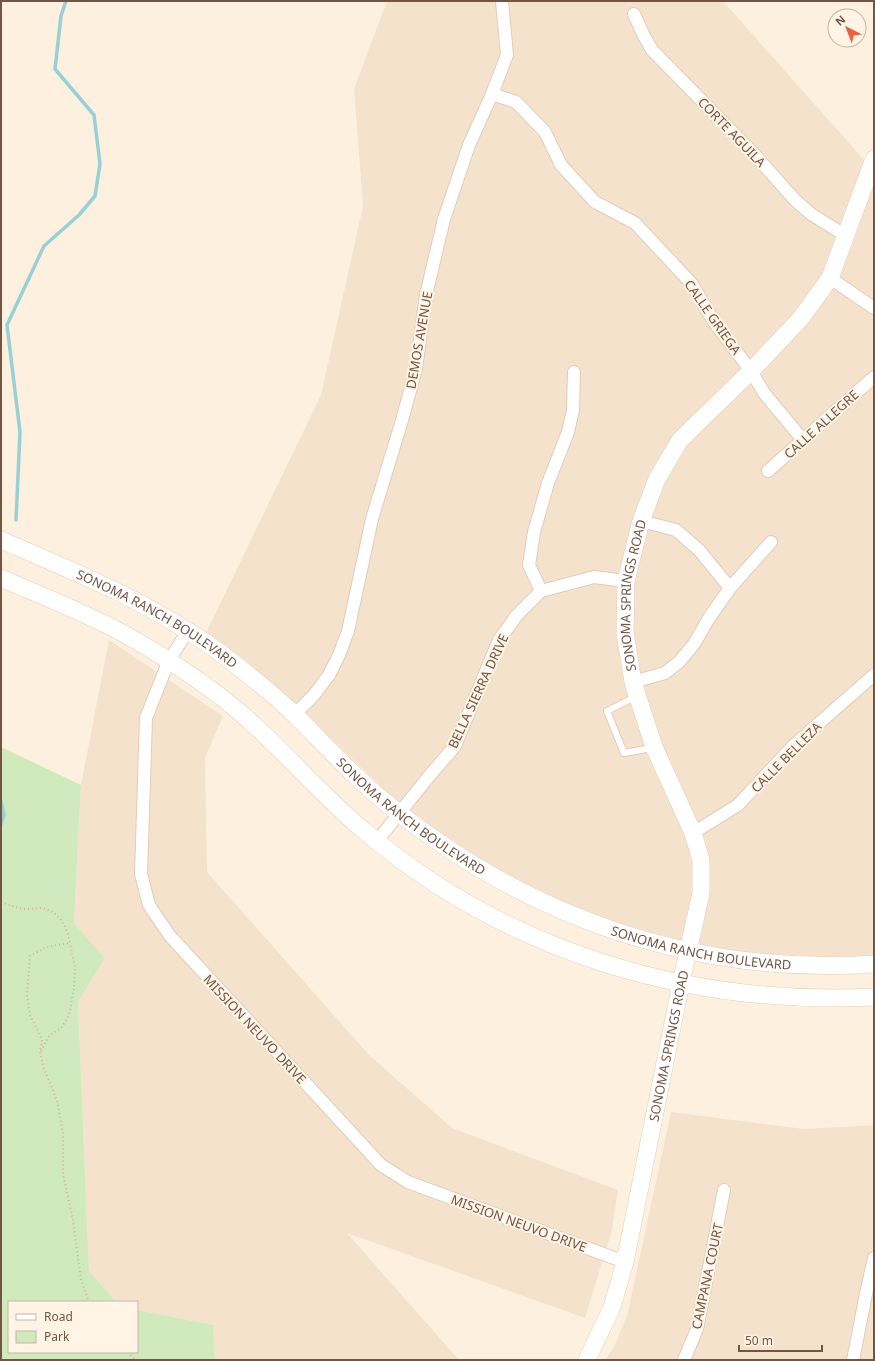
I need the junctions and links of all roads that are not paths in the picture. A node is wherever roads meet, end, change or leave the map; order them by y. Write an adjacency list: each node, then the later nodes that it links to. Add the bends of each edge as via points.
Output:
1 (502, 1): 3 (street, DEMOS AVENUE, via 507,55)
2 (634, 14): 5 (street, CORTE AGUILA, via 652,50 795,200 811,214)
3 (492, 94): 8 (street, CALLE GRIEGA, via 516,102 545,132 561,165 595,202 635,223 692,284 714,322); 24 (street, DEMOS AVENUE, via 469,145 444,219 426,295 416,369 372,519 344,643 322,685)
4 (874, 159): 5 (main road, SONOMA SPRINGS ROAD)
5 (846, 236): 6 (main road, SONOMA SPRINGS ROAD)
6 (830, 278): 7 (street); 8 (main road, SONOMA SPRINGS ROAD, via 801,318)
7 (874, 308)
8 (751, 371): 11 (street, CALLE GRIEGA, via 764,393); 13 (main road, SONOMA SPRINGS ROAD, via 680,440 657,479)
9 (574, 372): 19 (street, via 573,410 568,432 548,483 534,532 529,565)
10 (874, 377): 11 (street, CALLE ALLEGRE)
11 (803, 440): 12 (street, CALLE ALLEGRE)
12 (768, 471)
13 (641, 521): 17 (main road, SONOMA SPRINGS ROAD); 18 (street, via 676,530 699,550)
14 (1, 540): 20 (main road, SONOMA RANCH BOULEVARD, via 124,595)
15 (771, 542): 18 (street)
16 (1, 578): 21 (main road, via 105,624)
17 (626, 581): 19 (street, via 594,577); 23 (main road, SONOMA SPRINGS ROAD, via 625,633)
18 (730, 588): 23 (street, via 694,644 679,662 666,673)
19 (541, 591): 26 (street, BELLA SIERRA DRIVE, via 517,615 499,640 455,746)
20 (188, 632): 21 (street, MISSION NEUVO DRIVE); 24 (main road, SONOMA RANCH BOULEVARD, via 245,672)
21 (168, 660): 28 (main road, via 231,705 272,741 334,804); 35 (street, MISSION NEUVO DRIVE, via 146,718 141,874 149,906 170,936 381,1165 408,1182)
22 (874, 675): 27 (street, CALLE BELLEZA, via 792,746 738,805)
23 (636, 689): 25 (main road, SONOMA SPRINGS ROAD); 25 (lane, via 607,711 624,753)
24 (294, 715): 26 (main road, SONOMA RANCH BOULEVARD, via 355,776)
25 (654, 747): 27 (main road, SONOMA SPRINGS ROAD)
26 (399, 813): 28 (street, BELLA SIERRA DRIVE); 29 (main road, SONOMA RANCH BOULEVARD, via 464,860 519,892 594,924 653,943)
27 (694, 833): 29 (main road, SONOMA SPRINGS ROAD, via 701,860 701,893)
28 (377, 841): 31 (main road, via 446,890 519,930 601,962)
29 (689, 951): 30 (main road, SONOMA RANCH BOULEVARD, via 780,964); 31 (main road, SONOMA SPRINGS ROAD)
30 (874, 964)
31 (681, 983): 32 (main road, via 734,993 775,997); 35 (main road, SONOMA SPRINGS ROAD)
32 (874, 997)
33 (724, 1190): 37 (street, CAMPANA COURT, via 697,1329)
34 (874, 1258): 38 (street)
35 (625, 1262): 36 (main road, SONOMA SPRINGS ROAD, via 612,1307)
36 (587, 1360)
37 (684, 1360)
38 (853, 1360)

